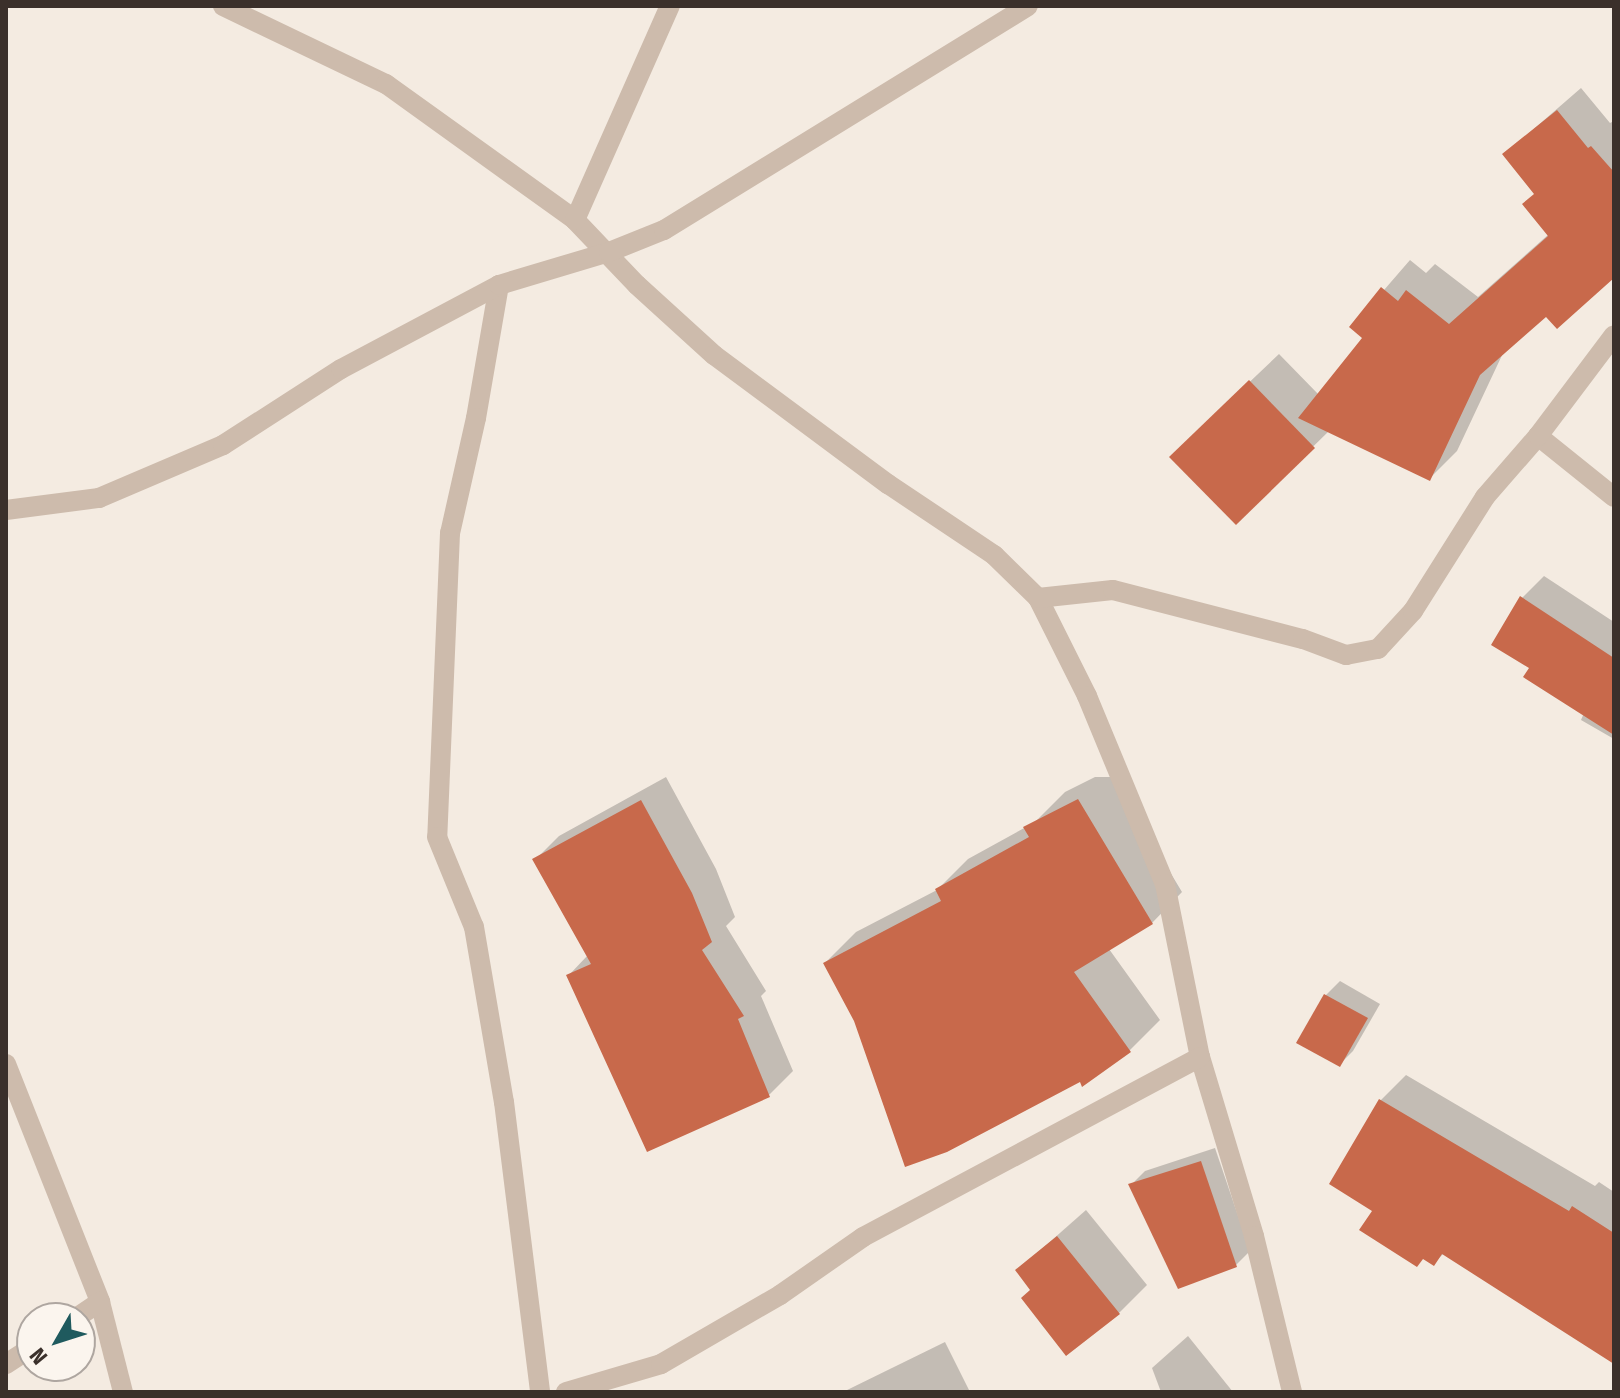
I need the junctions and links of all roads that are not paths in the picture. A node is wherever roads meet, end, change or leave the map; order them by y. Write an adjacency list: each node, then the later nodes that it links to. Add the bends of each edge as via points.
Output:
1 (223, 6): 4 (street, via 386,84)
2 (670, 6): 4 (street)
3 (1028, 6): 5 (street, via 664,230)
4 (575, 220): 5 (street)
5 (609, 252): 6 (street); 11 (street, via 714,355 994,555)
6 (499, 285): 10 (street, via 341,369 223,445 99,498); 17 (street, via 450,533 437,837 474,927 504,1102)
7 (1614, 335): 8 (street)
8 (1538, 436): 9 (street); 11 (street, via 1485,497 1413,611 1378,649 1346,655 1113,590)
9 (1614, 497)
10 (6, 510)
11 (1038, 598): 12 (street, via 1087,696 1165,884)
12 (1200, 1057): 18 (street, via 863,1237 780,1295 661,1364); 19 (street, via 1254,1236)
13 (6, 1064): 14 (street)
14 (100, 1302): 15 (street); 16 (street)
15 (96, 1305)
16 (123, 1392)
17 (540, 1392)
18 (566, 1392)
19 (1292, 1392)

